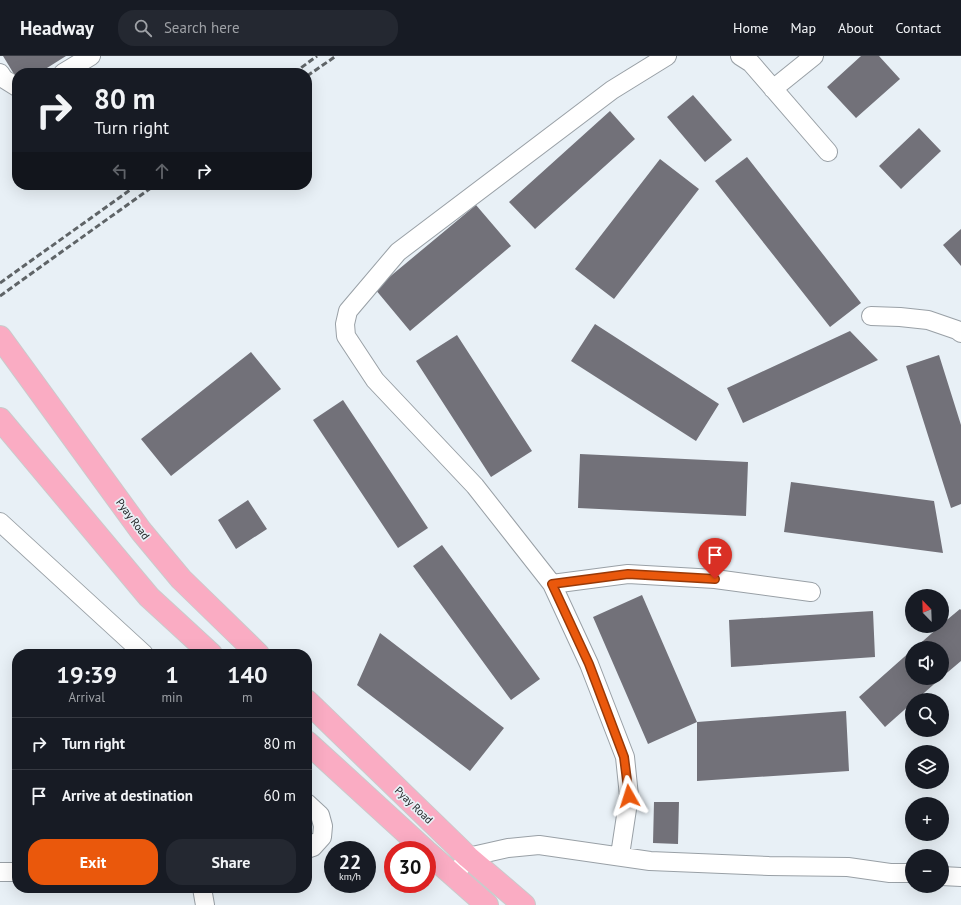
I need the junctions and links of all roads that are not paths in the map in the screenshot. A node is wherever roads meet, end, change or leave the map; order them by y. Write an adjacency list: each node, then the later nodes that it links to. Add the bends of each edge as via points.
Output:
1 (91, 56): 5 (street)
2 (667, 56): 15 (street, via 612,90 398,252 348,311 345,324 346,336 375,380 475,486)
3 (740, 56): 8 (street, via 751,63)
4 (814, 56): 8 (street)
5 (71, 68)
6 (0, 73): 7 (street)
7 (12, 84)
8 (773, 89): 9 (street)
9 (828, 152)
10 (871, 316): 11 (street, via 928,320)
11 (961, 333)
12 (0, 337): 19 (highway, Pyay Road, via 146,537 181,579)
13 (0, 419): 18 (highway, via 149,597)
14 (0, 522): 17 (street)
15 (552, 584): 16 (street, via 628,574 715,579); 25 (street, via 589,664 624,757 629,796)
16 (811, 592)
17 (139, 649)
18 (206, 649)
19 (253, 649)
20 (312, 706): 26 (highway, Pyay Road)
21 (312, 747): 23 (highway)
22 (312, 807): 24 (street, via 320,814 323,826 322,837)
23 (415, 841)
24 (312, 847)
25 (620, 856): 26 (street, via 539,845 508,848); 30 (street, via 666,862 848,867)
26 (468, 857): 31 (street); 37 (highway, Pyay Road)
27 (436, 860): 31 (highway)
28 (0, 872): 29 (street)
29 (12, 872)
30 (905, 873)
31 (454, 876): 36 (highway)
32 (949, 876): 33 (street)
33 (961, 877)
34 (203, 893): 35 (street)
35 (205, 905)
36 (487, 905)
37 (524, 905)

